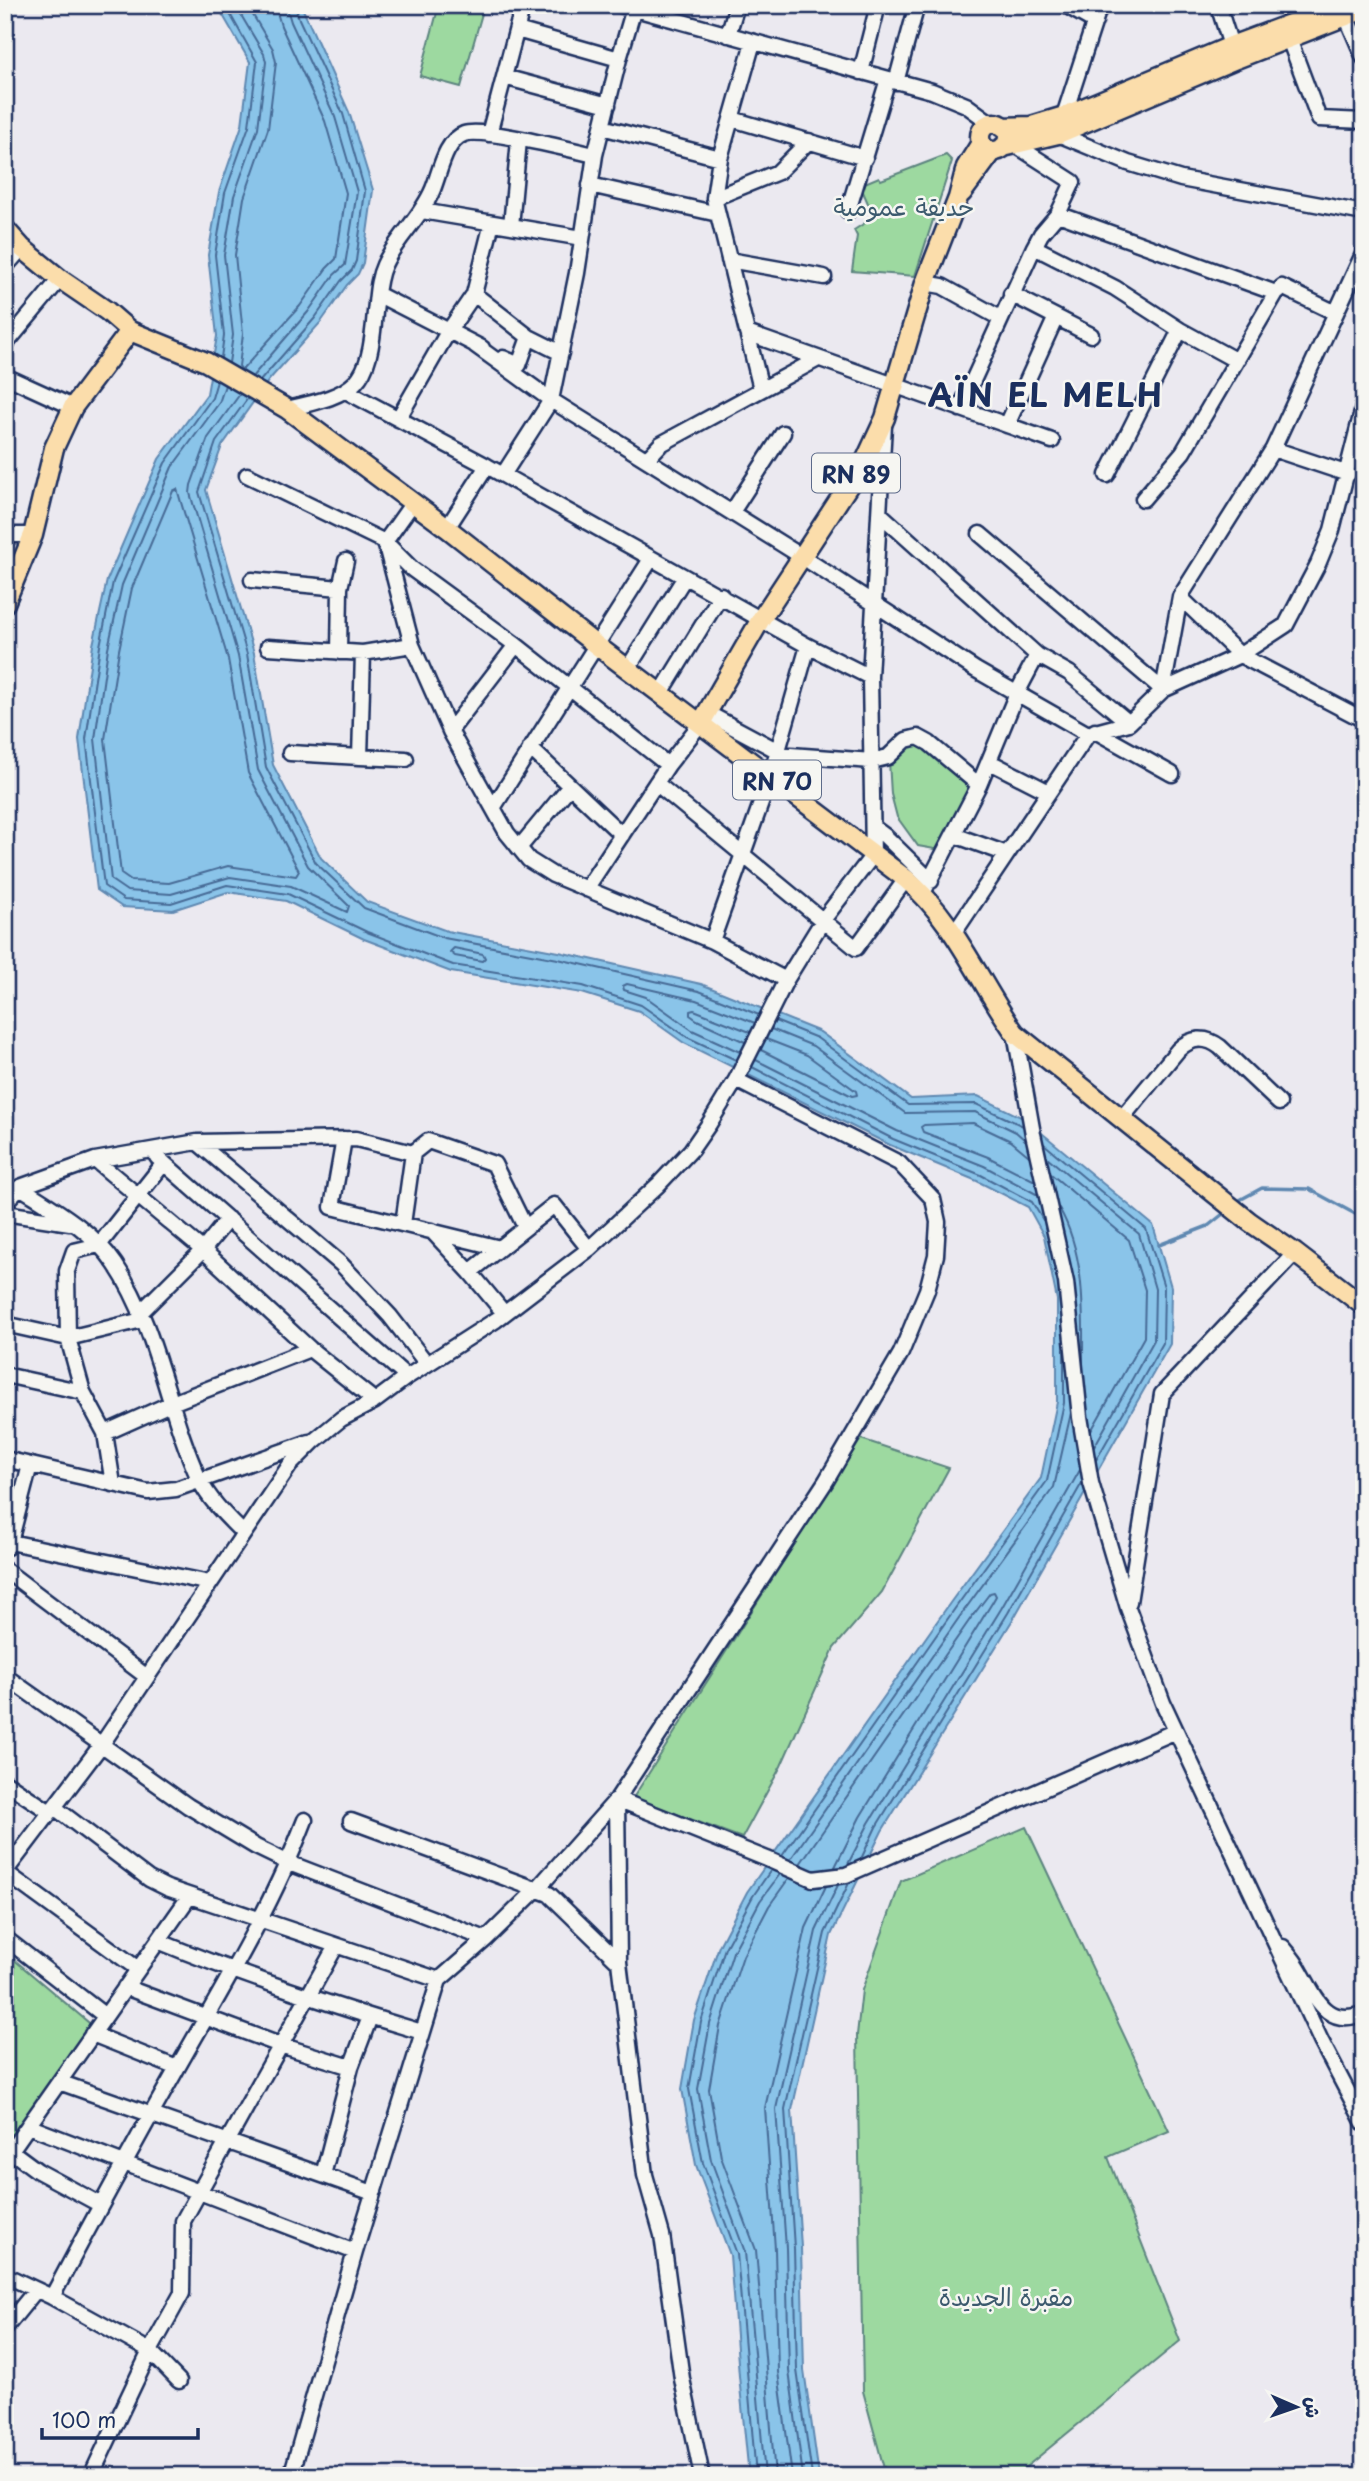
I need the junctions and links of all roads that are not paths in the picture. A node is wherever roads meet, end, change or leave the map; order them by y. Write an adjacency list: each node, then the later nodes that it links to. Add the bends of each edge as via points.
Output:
1 (523, 5): 13 (street)
2 (737, 5): 14 (street)
3 (878, 5): 20 (street)
4 (918, 5): 22 (street)
5 (1065, 5): 12 (street)
6 (1100, 5): 12 (street)
7 (1218, 5): 17 (street)
8 (630, 7): 10 (street); 19 (street)
9 (1364, 9): 11 (main road)
10 (663, 11): 14 (street)
11 (1343, 11): 15 (main road); 17 (main road); 18 (street)
12 (1095, 22): 24 (street)
13 (517, 30): 19 (street); 21 (street)
14 (728, 35): 16 (street)
15 (1289, 39): 17 (main road); 26 (street, via 1319,119)
16 (753, 42): 20 (street); 25 (street)
17 (1233, 53): 24 (main road); 30 (main road)
18 (1364, 58)
19 (619, 59): 23 (street)
20 (861, 72): 22 (street)
21 (504, 77): 23 (street); 29 (street)
22 (892, 80): 27 (street, via 966,105); 36 (street)
23 (608, 105): 28 (street)
24 (1064, 116): 27 (main road, via 1031,126); 30 (street)
25 (732, 119): 32 (street); 35 (street)
26 (1364, 121)
27 (997, 125): 33 (main road, via 1007,139); 33 (main road, via 987,125 981,133)
28 (602, 127): 34 (street); 35 (street)
29 (489, 134): 31 (street); 39 (street, via 465,133 456,139)
30 (1058, 134): 33 (main road); 41 (street, via 1181,179)
31 (519, 140): 34 (street); 45 (street)
32 (809, 141): 36 (street); 38 (street, via 778,172)
33 (998, 146): 43 (street, via 1073,182); 54 (main road, RN 89, via 965,167)
34 (595, 155): 37 (street)
35 (720, 158): 38 (street)
36 (864, 158): 40 (street)
37 (590, 185): 42 (street); 47 (street)
38 (714, 198): 42 (street)
39 (422, 211): 44 (street); 58 (street, via 384,263)
40 (848, 211)
41 (1364, 213)
42 (718, 214): 51 (street)
43 (1058, 214): 48 (street); 55 (street)
44 (492, 223): 45 (street); 56 (street)
45 (511, 226): 47 (street)
46 (5, 229): 50 (main road, RN 70)
47 (582, 239): 70 (street)
48 (1034, 247): 57 (street); 63 (street, via 1115,288)
49 (1364, 252): 59 (street)
50 (12, 254): 53 (main road, RN 70)
51 (729, 260): 52 (street); 65 (street)
52 (824, 276)
53 (56, 283): 62 (main road, RN 70, via 107,311); 68 (street)
54 (925, 283): 61 (street, via 942,286); 74 (main road, RN 89)
55 (1276, 293): 59 (street, via 1282,287); 72 (street)
56 (474, 294): 64 (street); 67 (street)
57 (1012, 294): 60 (street); 61 (street)
58 (377, 295): 64 (street); 76 (street, via 372,352 359,379)
59 (1336, 313): 87 (street)
60 (1056, 317): 66 (street); 84 (street)
61 (1000, 318): 81 (street)
62 (125, 327): 79 (main road); 80 (main road, RN 70, via 206,362)
63 (1180, 330): 72 (street); 93 (street)
64 (448, 332): 69 (street); 82 (street)
65 (747, 333): 71 (street); 75 (street)
66 (1091, 335)
67 (530, 337): 69 (street, via 519,365); 70 (street)
68 (5, 345)
69 (475, 345): 77 (street)
70 (561, 353): 77 (street)
71 (818, 359): 74 (street); 75 (street)
72 (1235, 360): 94 (street, via 1183,452)
73 (5, 376): 79 (street)
74 (894, 385): 81 (street); 83 (main road, RN 89)
75 (761, 389): 88 (street, via 662,444)
76 (346, 391): 80 (street, via 319,402); 82 (street)
77 (551, 400): 88 (street); 92 (street)
78 (1364, 404): 90 (street)
79 (73, 407): 101 (main road, via 54,448)
80 (283, 407): 95 (main road, RN 70)
81 (960, 409): 84 (street)
82 (398, 418): 89 (street)
83 (885, 418): 97 (street); 103 (main road, RN 89, via 866,459)
84 (1007, 425): 86 (street)
85 (783, 433): 96 (street)
86 (1052, 441)
87 (1273, 449): 90 (street); 110 (street)
88 (647, 459): 96 (street)
89 (488, 466): 92 (street); 98 (street)
90 (1348, 474): 121 (street, via 1323,553 1286,625)
91 (247, 475): 102 (street)
92 (503, 475): 104 (street)
93 (1107, 475)
94 (1143, 499)
95 (412, 504): 98 (main road, RN 70); 102 (street)
96 (732, 512): 103 (street)
97 (878, 513): 112 (street); 122 (street)
98 (447, 528): 116 (main road, RN 70)
99 (980, 534): 126 (street)
100 (5, 535): 101 (street)
101 (33, 535): 111 (main road)
102 (385, 542): 114 (street); 115 (street, via 412,569)
103 (801, 556): 112 (street); 113 (main road, RN 89)
104 (652, 559): 106 (street); 116 (street)
105 (346, 561): 108 (street)
106 (685, 577): 109 (street); 123 (street)
107 (252, 580): 108 (street)
108 (340, 588): 119 (street)
109 (721, 595): 113 (street); 127 (street)
110 (1180, 597): 121 (street); 126 (street)
111 (5, 603)
112 (874, 604): 124 (street); 128 (street)
113 (761, 619): 118 (street); 129 (main road, RN 89)
114 (412, 645): 120 (street); 132 (street)
115 (516, 645): 125 (street); 132 (street)
116 (596, 645): 123 (main road, RN 70); 125 (street)
117 (268, 646): 119 (street)
118 (808, 646): 124 (street); 136 (street)
119 (339, 652): 120 (street)
120 (363, 653): 137 (street)
121 (1240, 655): 126 (street); 130 (street)
122 (1037, 656): 128 (street); 131 (street, via 1069,673)
123 (628, 668): 127 (main road, RN 70)
124 (870, 677): 139 (street)
125 (569, 686): 134 (street); 141 (street)
126 (1163, 690): 131 (street)
127 (661, 693): 129 (main road, RN 70)
128 (1017, 693): 133 (street); 140 (street)
129 (704, 718): 136 (street); 141 (street); 143 (main road, RN 70)
130 (1364, 720)
131 (1129, 723): 133 (street)
132 (450, 731): 148 (street)
133 (1091, 732): 142 (street); 147 (street)
134 (530, 748): 146 (street); 148 (street)
135 (290, 752): 137 (street)
136 (778, 752): 139 (street); 143 (street)
137 (359, 757): 138 (street)
138 (406, 759)
139 (873, 761): 145 (street, via 888,757 906,740 918,737); 149 (street)
140 (990, 762): 145 (street); 147 (street)
141 (668, 765): 144 (street)
142 (1172, 774)
143 (771, 775): 154 (street); 155 (main road, RN 70)
144 (656, 783): 150 (street); 154 (street)
145 (979, 785): 151 (street)
146 (570, 786): 150 (street); 152 (street)
147 (1049, 792): 153 (street)
148 (493, 808): 152 (street)
149 (873, 827): 155 (street); 157 (street)
150 (622, 835): 158 (street)
151 (954, 835): 153 (street); 157 (street)
152 (519, 848): 158 (street, via 552,875)
153 (1007, 854): 160 (street)
154 (742, 855): 159 (street); 161 (street)
155 (873, 855): 156 (main road, RN 70); 159 (street)
156 (906, 879): 157 (main road, RN 70); 159 (street, via 856,948)
157 (927, 887): 160 (main road, RN 70)
158 (586, 889): 161 (street)
159 (823, 919): 162 (street)
160 (954, 933): 163 (main road, RN 70)
161 (712, 941): 162 (street)
162 (786, 980): 164 (street)
163 (1016, 1033): 166 (main road, RN 70); 210 (street, via 1066,1282 1091,1483)
164 (738, 1077): 184 (street, via 691,1150); 216 (street, via 899,1163 933,1199 938,1222 936,1255 901,1353 826,1481)
165 (1279, 1103): 166 (street, via 1214,1042 1199,1039 1178,1050)
166 (1121, 1119): 186 (main road, RN 70)
167 (344, 1139): 168 (street); 170 (street); 179 (street, via 332,1207)
168 (197, 1142): 169 (street); 194 (street, via 341,1264)
169 (148, 1150): 171 (street); 172 (street)
170 (413, 1153): 179 (street); 180 (street, via 428,1141 494,1164)
171 (95, 1160): 173 (street); 174 (street)
172 (164, 1163): 174 (street); 177 (street)
173 (20, 1187): 175 (street); 178 (street)
174 (138, 1195): 182 (street); 185 (street)
175 (5, 1202)
176 (5, 1213): 178 (street)
177 (228, 1219): 185 (street); 196 (street)
178 (76, 1224): 182 (street)
179 (403, 1224): 181 (street)
180 (525, 1227): 183 (street); 184 (street, via 554,1205)
181 (432, 1231): 183 (street); 187 (street)
182 (99, 1245): 190 (street, via 115,1265); 192 (street, via 74,1251 67,1271)
183 (500, 1248): 187 (street)
184 (589, 1249): 189 (street)
185 (203, 1250): 190 (street); 193 (street)
186 (1295, 1253): 188 (main road, RN 70); 210 (street, via 1162,1394)
187 (470, 1272): 189 (street)
188 (1364, 1306)
189 (504, 1313): 194 (street)
190 (141, 1317): 192 (street); 199 (street)
191 (5, 1324): 192 (street)
192 (68, 1338): 197 (street)
193 (310, 1349): 198 (street); 199 (street)
194 (427, 1364): 196 (street)
195 (5, 1375): 197 (street)
196 (407, 1377): 198 (street)
197 (83, 1392): 200 (street)
198 (374, 1401): 201 (street)
199 (172, 1403): 200 (street); 204 (street)
200 (105, 1433): 205 (street)
201 (314, 1441): 204 (street); 206 (street, via 290,1465)
202 (5, 1459): 203 (street)
203 (30, 1465): 205 (street); 207 (street)
204 (200, 1481): 205 (street, via 148,1492); 206 (street)
205 (113, 1484)
206 (243, 1533): 209 (street)
207 (7, 1544): 209 (street)
208 (5, 1570): 212 (street)
209 (210, 1583): 212 (street)
210 (1128, 1608): 213 (street)
211 (5, 1676): 214 (street)
212 (148, 1677): 214 (street)
213 (1177, 1731): 216 (street, via 846,1875 813,1880); 225 (street)
214 (102, 1744): 217 (street); 220 (street, via 188,1806)
215 (5, 1782): 217 (street)
216 (617, 1799): 222 (street); 230 (street)
217 (52, 1809): 221 (street); 223 (street, via 149,1879)
218 (305, 1820): 220 (street)
219 (351, 1821): 222 (street)
220 (289, 1863): 224 (street); 227 (street)
221 (5, 1872): 231 (street)
222 (538, 1888): 227 (street); 230 (street)
223 (189, 1897): 224 (street); 228 (street)
224 (261, 1921): 229 (street); 232 (street)
225 (1269, 1931): 236 (street, via 1296,1962 1325,2010 1348,2018); 247 (street)
226 (5, 1938): 237 (street)
227 (486, 1939): 233 (street)
228 (158, 1941): 231 (street); 232 (street)
229 (336, 1946): 233 (street); 235 (street)
230 (619, 1962): 265 (street, via 645,2175 662,2235 682,2379)
231 (138, 1969): 234 (street)
232 (232, 1972): 235 (street); 239 (street)
233 (439, 1980): 240 (street)
234 (125, 1987): 237 (street); 239 (street)
235 (307, 1998): 238 (street); 242 (street)
236 (1364, 2013)
237 (105, 2016): 241 (street)
238 (370, 2017): 240 (street); 243 (street)
239 (205, 2019): 242 (street); 244 (street)
240 (422, 2032): 254 (street)
241 (92, 2034): 244 (street); 245 (street)
242 (280, 2045): 243 (street); 249 (street)
243 (351, 2067): 252 (street)
244 (177, 2068): 246 (street)
245 (59, 2082): 246 (street); 248 (street)
246 (151, 2113): 249 (street); 251 (street)
247 (1364, 2123)
248 (28, 2126): 250 (street); 251 (street)
249 (227, 2141): 252 (street); 253 (street)
250 (8, 2155): 255 (street)
251 (123, 2162): 253 (street); 255 (street)
252 (323, 2175): 254 (street)
253 (198, 2191): 256 (street); 261 (street, via 183,2221 182,2293)
254 (373, 2193): 256 (street)
255 (101, 2205): 259 (street)
256 (355, 2252): 264 (street)
257 (5, 2275): 258 (street)
258 (36, 2290): 259 (street); 260 (street)
259 (52, 2297): 261 (street)
260 (5, 2328)
261 (150, 2351): 262 (street); 263 (street)
262 (179, 2381)
263 (91, 2476)
264 (291, 2476)
265 (702, 2476)

